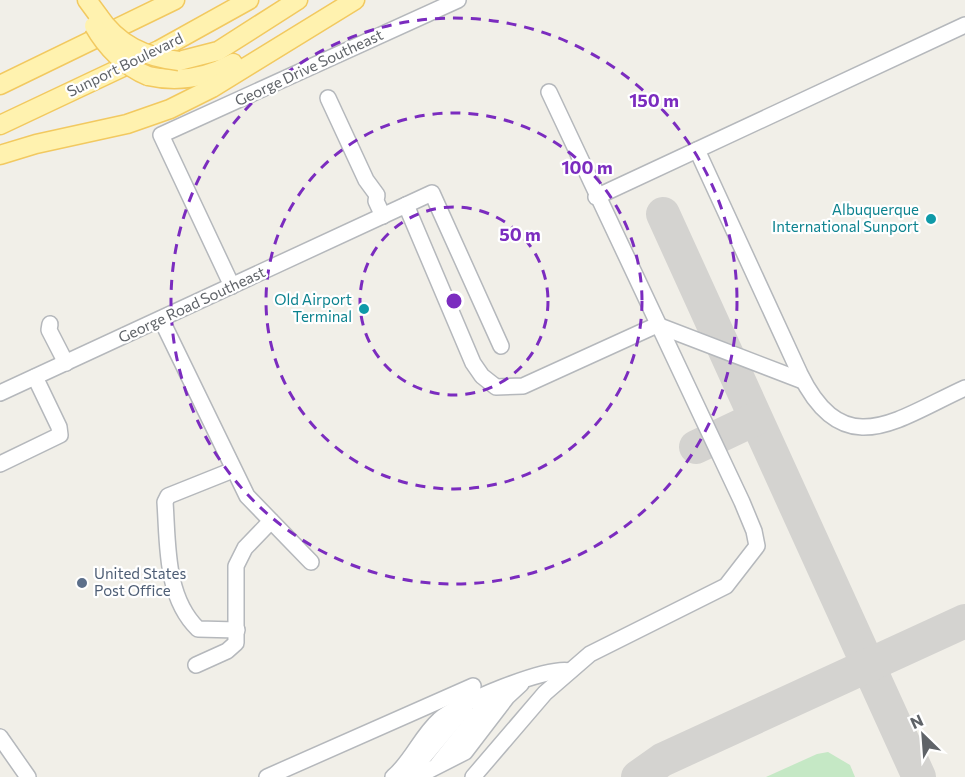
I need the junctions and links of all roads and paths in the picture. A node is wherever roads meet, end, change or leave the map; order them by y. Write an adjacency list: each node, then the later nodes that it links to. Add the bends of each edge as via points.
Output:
1 (175, 0): 9 (main road)
2 (249, 0): 12 (main road, Sunport Boulevard, via 159,50)
3 (298, 0): 6 (main road, bridge, via 218,51 179,61 155,58 131,48)
4 (355, 0): 8 (main road)
5 (458, 0): 18 (street, George Drive Southeast, via 161,135)
6 (92, 11): 8 (main road, bridge, via 111,50 148,76 165,80 195,78 244,59)
7 (965, 25): 13 (street)
8 (256, 60): 14 (main road, via 191,99 148,117)
9 (0, 85)
10 (549, 92): 15 (street)
11 (328, 98): 17 (street, via 366,180 377,195)
12 (0, 125)
13 (697, 150): 15 (street); 23 (street)
14 (0, 155)
15 (596, 197): 20 (street)
16 (406, 205): 17 (street, George Road Southeast); 20 (street, via 473,363 496,387 523,386); 21 (street, George Road Southeast, via 432,193)
17 (383, 216): 18 (street, George Road Southeast)
18 (232, 286): 19 (street, George Road Southeast)
19 (161, 319): 22 (street, George Road Southeast, via 64,357); 27 (street)
20 (657, 325): 23 (street); 32 (street, via 754,531 757,546 726,586 590,654)
21 (501, 346)
22 (35, 377): 25 (street, George Road Southeast); 26 (street, via 60,435)
23 (803, 381): 24 (street, via 819,406 854,428 889,423)
24 (965, 388)
25 (0, 393)
26 (0, 464)
27 (234, 470): 28 (street, via 247,496); 30 (street, via 168,496 165,502 171,580 191,622 198,629)
28 (271, 522): 29 (street); 30 (street, via 245,548 236,566)
29 (312, 562)
30 (237, 630): 31 (street, via 232,648)
31 (196, 665)
32 (570, 671): 33 (street, via 559,669); 43 (street, via 545,693)
33 (532, 677): 35 (street); 38 (street, via 507,697 465,752)
34 (473, 686): 40 (street)
35 (502, 688): 36 (street); 38 (street, via 480,710 447,755)
36 (472, 702): 41 (street, via 435,724); 42 (street)
37 (0, 736): 39 (street)
38 (422, 774)
39 (28, 777)
40 (267, 777)
41 (393, 777)
42 (407, 777)
43 (473, 777)

